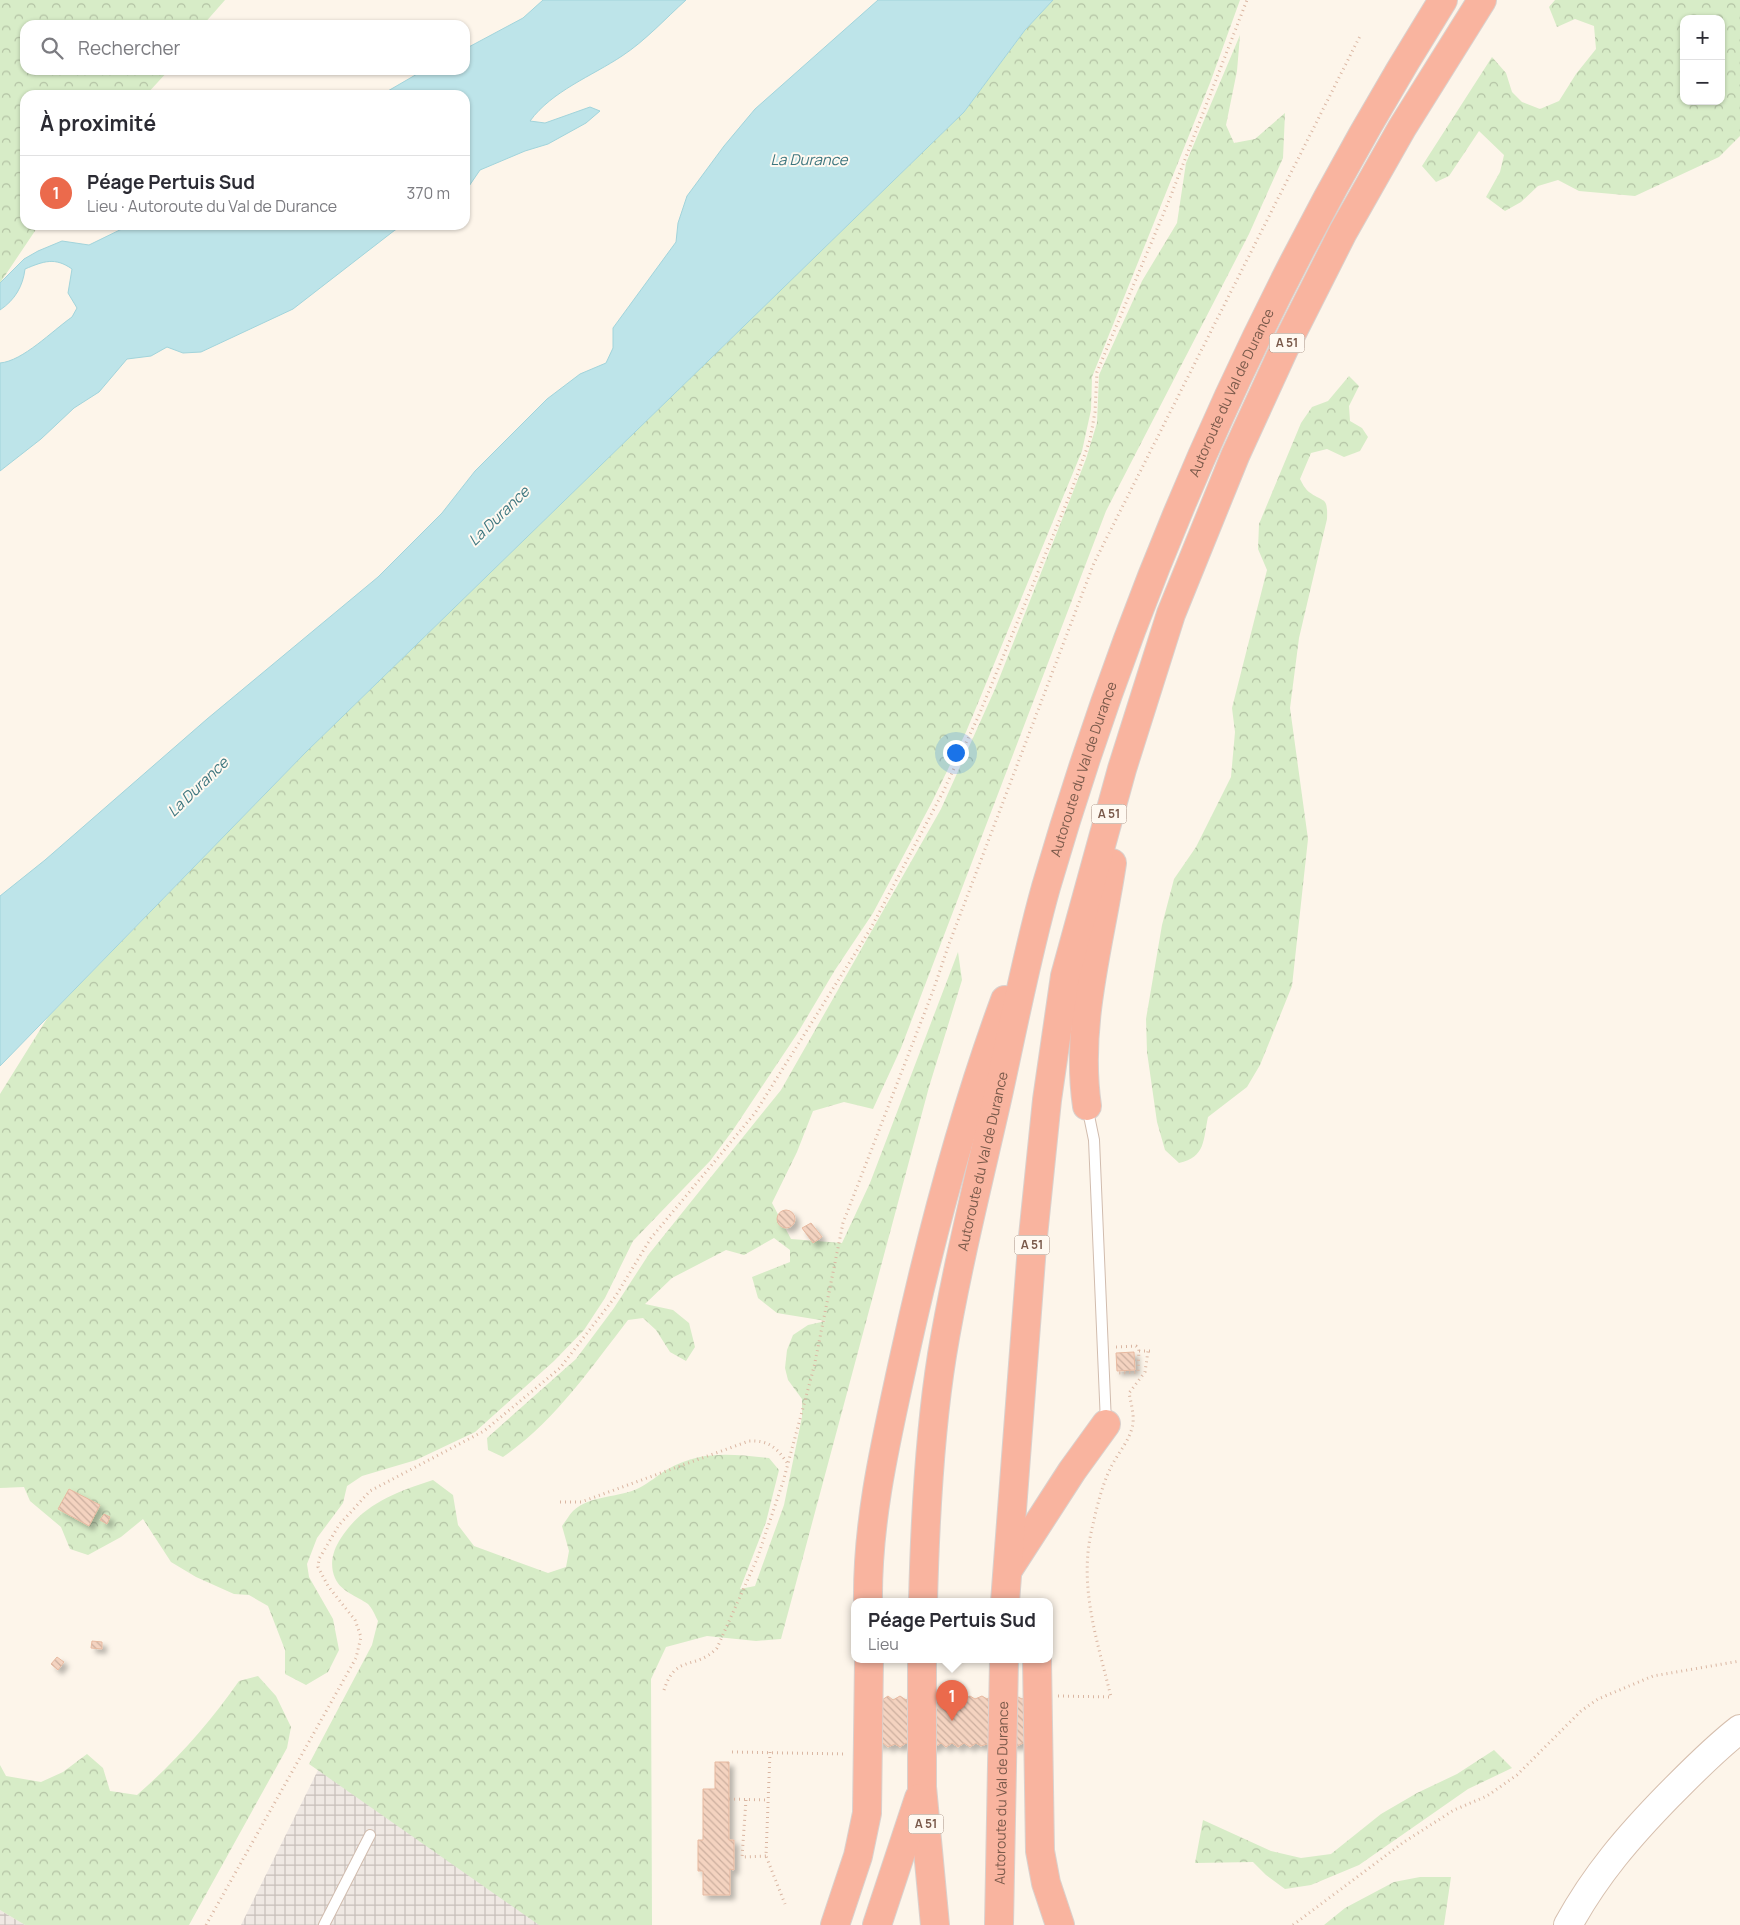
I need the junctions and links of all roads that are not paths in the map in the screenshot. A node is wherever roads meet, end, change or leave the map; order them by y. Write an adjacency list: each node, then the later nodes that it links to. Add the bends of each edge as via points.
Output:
1 (1444, 0): 4 (highway, Autoroute du Val de Durance / A 51, via 1382,98 1317,215 1209,437 1146,589)
2 (1482, 0): 3 (highway, A 51, via 1421,96 1348,224 1284,349 1235,456 1171,614)
3 (1122, 769): 5 (highway, via 1112,865 1084,1039 1083,1077); 7 (highway, A 51, via 1065,976 1032,1246)
4 (1045, 890): 8 (highway, via 988,1047 914,1310 875,1497); 9 (highway, Autoroute du Val de Durance / A 51, via 942,1357 925,1527)
5 (1087, 1106): 6 (lane, via 1094,1140)
6 (1106, 1424): 7 (highway)
7 (1006, 1573): 10 (highway, A 51); 11 (highway)
8 (868, 1598)
9 (923, 1598)
10 (1006, 1598)
11 (1023, 1598)
12 (869, 1663): 21 (highway, via 867,1813 858,1856)
13 (922, 1663): 18 (highway, A 51)
14 (1004, 1663): 24 (highway, Autoroute du Val de Durance)
15 (1037, 1663): 25 (highway, via 1040,1851 1046,1883)
16 (1740, 1729): 17 (main road)
17 (1693, 1771): 26 (main road, via 1627,1838 1588,1890); 27 (main road, via 1624,1856)
18 (922, 1787): 22 (highway); 23 (highway, A 51)
19 (370, 1835): 20 (lane)
20 (324, 1925)
21 (835, 1925)
22 (877, 1925)
23 (935, 1925)
24 (999, 1925)
25 (1060, 1925)
26 (1568, 1925)
27 (1583, 1925)

